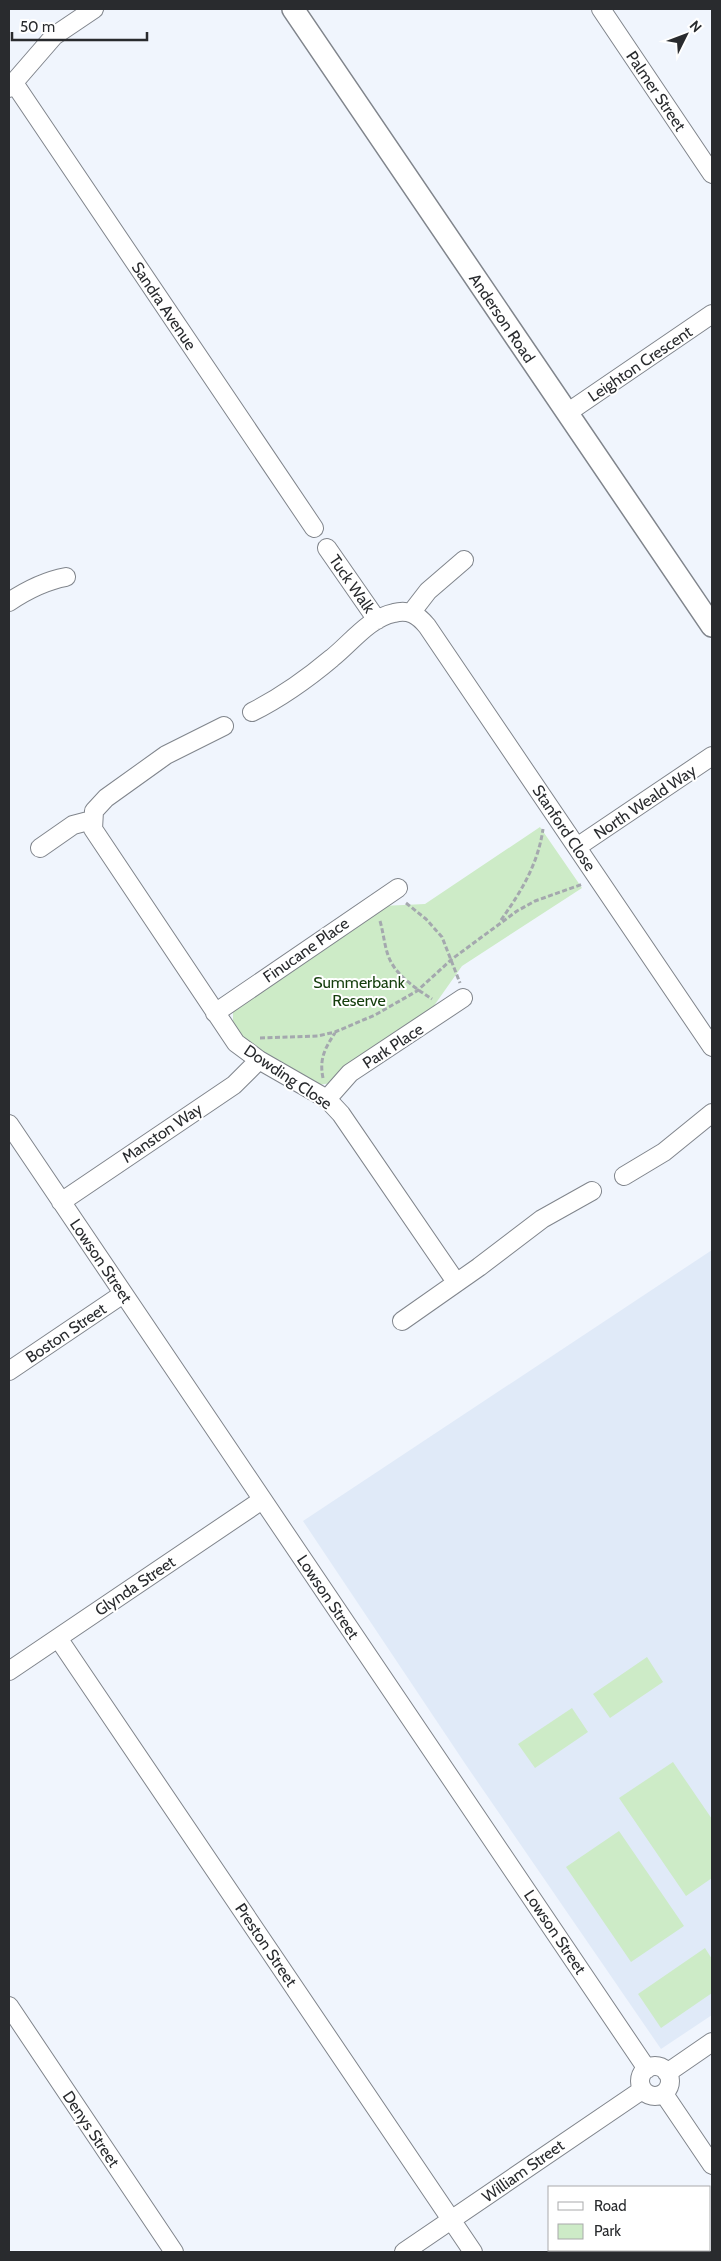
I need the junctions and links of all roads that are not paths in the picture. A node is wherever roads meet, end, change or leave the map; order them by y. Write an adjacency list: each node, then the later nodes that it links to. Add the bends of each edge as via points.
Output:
1 (94, 9): 4 (street, Sandra Avenue, via 54,36)
2 (293, 9): 7 (street, Anderson Road)
3 (601, 9): 5 (street, Palmer Street)
4 (11, 86): 8 (street, Sandra Avenue)
5 (712, 174)
6 (712, 314): 7 (street, Leighton Crescent)
7 (567, 413): 14 (street, Anderson Road)
8 (314, 528)
9 (328, 548): 15 (street, Tuck Walk)
10 (464, 560): 13 (street, via 428,591)
11 (66, 577): 12 (street, via 48,580)
12 (9, 602)
13 (412, 612): 15 (street, via 393,613); 20 (street, Stanford Close, via 428,626)
14 (710, 619)
15 (377, 620): 16 (street, via 310,676)
16 (252, 712)
17 (224, 726): 19 (street, via 140,772 99,805)
18 (712, 756): 20 (street, North Weald Way)
19 (92, 820): 21 (street, via 74,825); 24 (street, Dowding Close, via 96,836)
20 (578, 847): 25 (street, Stanford Close)
21 (40, 848)
22 (395, 889): 24 (street, Finucane Place)
23 (464, 998): 27 (street, Park Place, via 350,1073)
24 (215, 1013): 26 (street, Dowding Close, via 236,1042)
25 (712, 1047)
26 (259, 1060): 27 (street, Dowding Close); 32 (street, Manston Way, via 234,1085)
27 (327, 1099): 33 (street, Dowding Close, via 341,1114)
28 (712, 1113): 30 (street, via 664,1152)
29 (9, 1124): 32 (street, Lowson Street)
30 (624, 1176)
31 (592, 1192): 33 (street, via 542,1219)
32 (61, 1202): 34 (street, Lowson Street)
33 (456, 1282): 35 (street)
34 (123, 1294): 36 (street, Boston Street); 37 (street, Lowson Street)
35 (402, 1321)
36 (9, 1371)
37 (262, 1500): 38 (street, Glynda Street); 42 (street, Lowson Street)
38 (58, 1638): 39 (street, Glynda Street); 47 (street, Preston Street)
39 (9, 1671)
40 (9, 2006): 48 (street, Denys Street)
41 (712, 2042): 43 (street)
42 (647, 2069): 43 (street, via 656,2066); 44 (street, via 640,2081)
43 (667, 2073): 45 (street, via 670,2082)
44 (642, 2090): 45 (street, via 655,2096); 47 (street, William Street)
45 (664, 2094): 46 (street)
46 (712, 2165)
47 (452, 2220): 49 (street, William Street); 50 (street, Preston Street)
48 (174, 2252)
49 (404, 2252)
50 (473, 2252)

